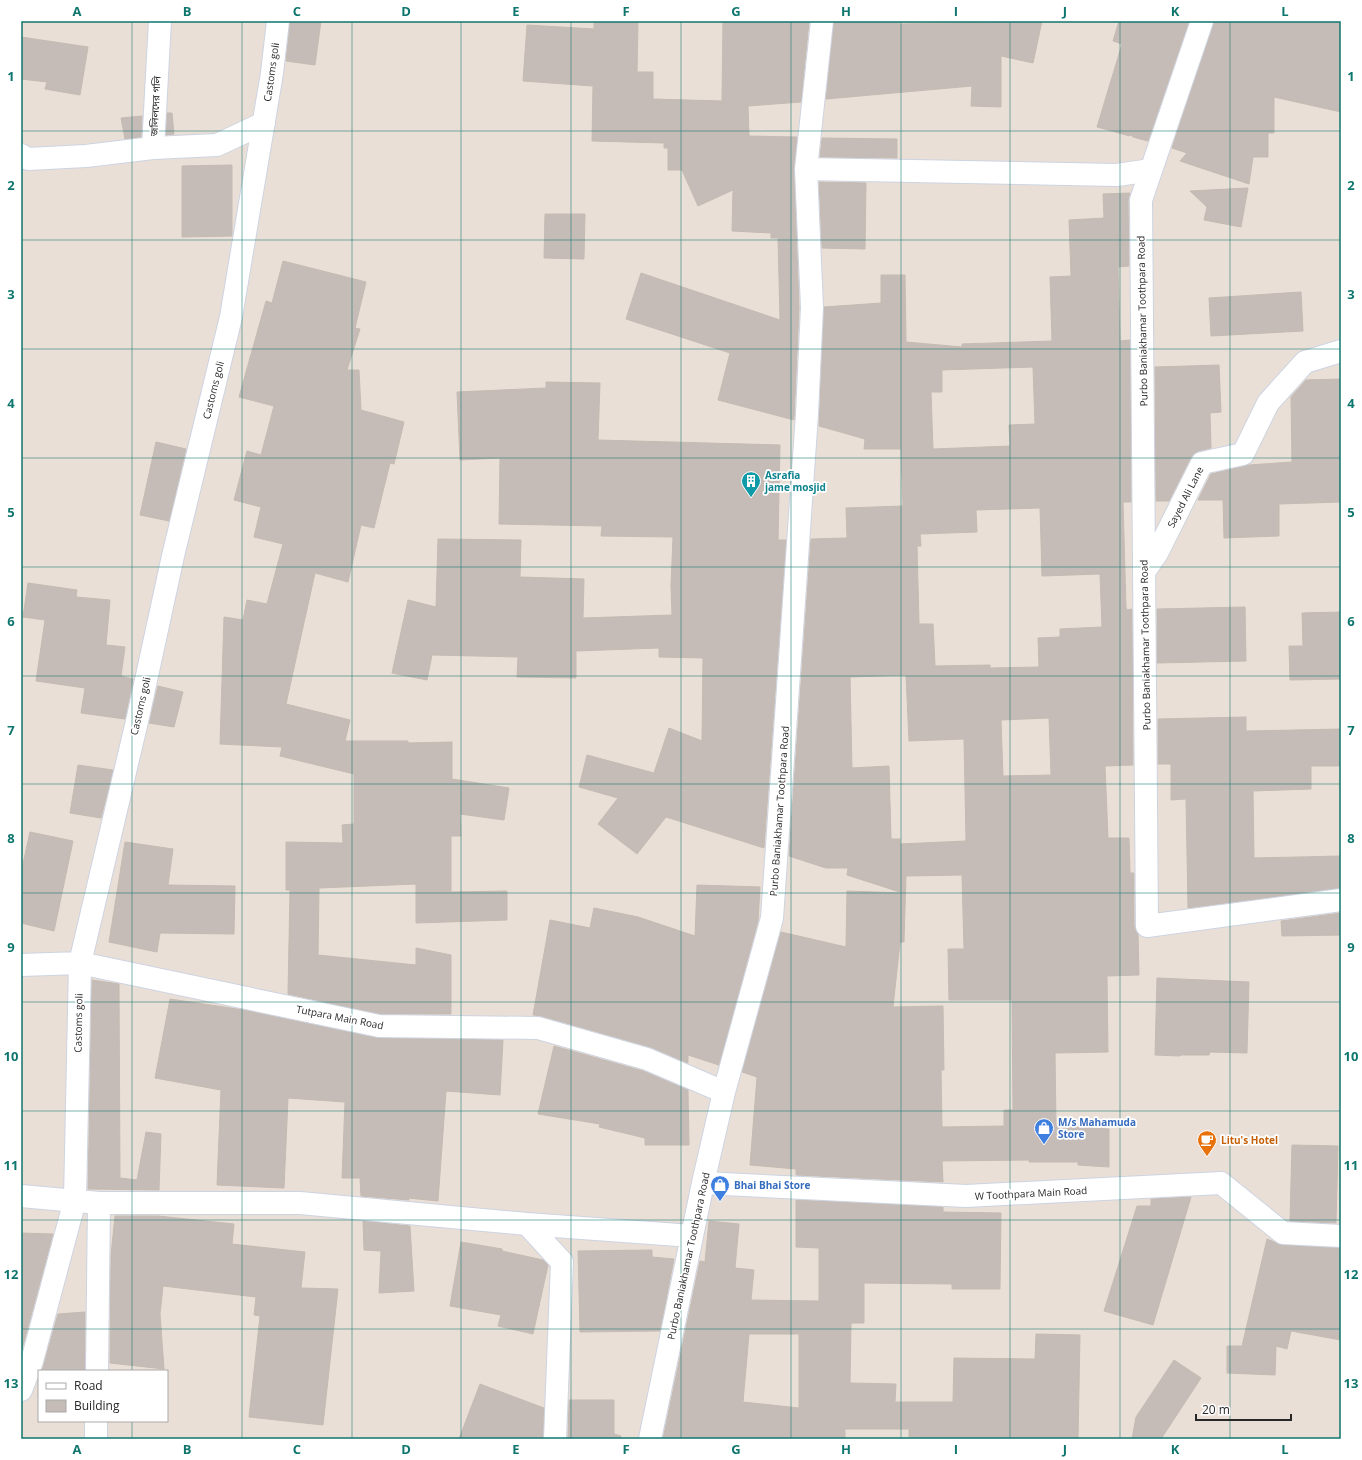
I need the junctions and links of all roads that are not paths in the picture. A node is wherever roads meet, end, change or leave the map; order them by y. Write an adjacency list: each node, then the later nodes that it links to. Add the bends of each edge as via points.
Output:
1 (160, 21): 6 (street, জলিলদের গলি)
2 (278, 21): 5 (street, Castoms goli)
3 (822, 21): 8 (street, Purbo Baniakhamar Toothpara Road)
4 (1202, 21): 9 (street, Purbo Baniakhamar Toothpara Road)
5 (264, 123): 6 (street, জলিলদের গলি, via 217,145); 13 (street, Castoms goli, via 231,317 173,556)
6 (153, 148): 7 (street, via 86,156 28,159)
7 (21, 155)
8 (806, 169): 9 (street, via 1117,175); 15 (street, Purbo Baniakhamar Toothpara Road, via 812,307 772,918)
9 (1151, 170): 11 (street, Purbo Baniakhamar Toothpara Road, via 1140,200)
10 (1341, 350): 11 (street, Sayed Ali Lane, via 1305,362 1268,403 1243,454 1202,463)
11 (1144, 573): 12 (street, Purbo Baniakhamar Toothpara Road, via 1147,926)
12 (1341, 900)
13 (80, 963): 14 (street, Tutpara Main Road); 15 (street, Tutpara Main Road, via 379,1026 538,1028 647,1059); 18 (street, Castoms goli)
14 (21, 965)
15 (724, 1092): 16 (street, Purbo Baniakhamar Toothpara Road)
16 (702, 1183): 21 (street, Purbo Baniakhamar Toothpara Road); 22 (street, W Toothpara Main Road, via 966,1196 1221,1183 1283,1233)
17 (21, 1196): 18 (street)
18 (75, 1200): 19 (street); 24 (street, Castoms goli, via 32,1361)
19 (99, 1203): 20 (street, via 300,1203); 23 (street)
20 (527, 1224): 21 (street); 27 (street, via 562,1262)
21 (692, 1236): 28 (street, Purbo Baniakhamar Toothpara Road)
22 (1341, 1236)
23 (97, 1370)
24 (21, 1390)
25 (96, 1422): 26 (street)
26 (96, 1439)
27 (555, 1439)
28 (650, 1439)

